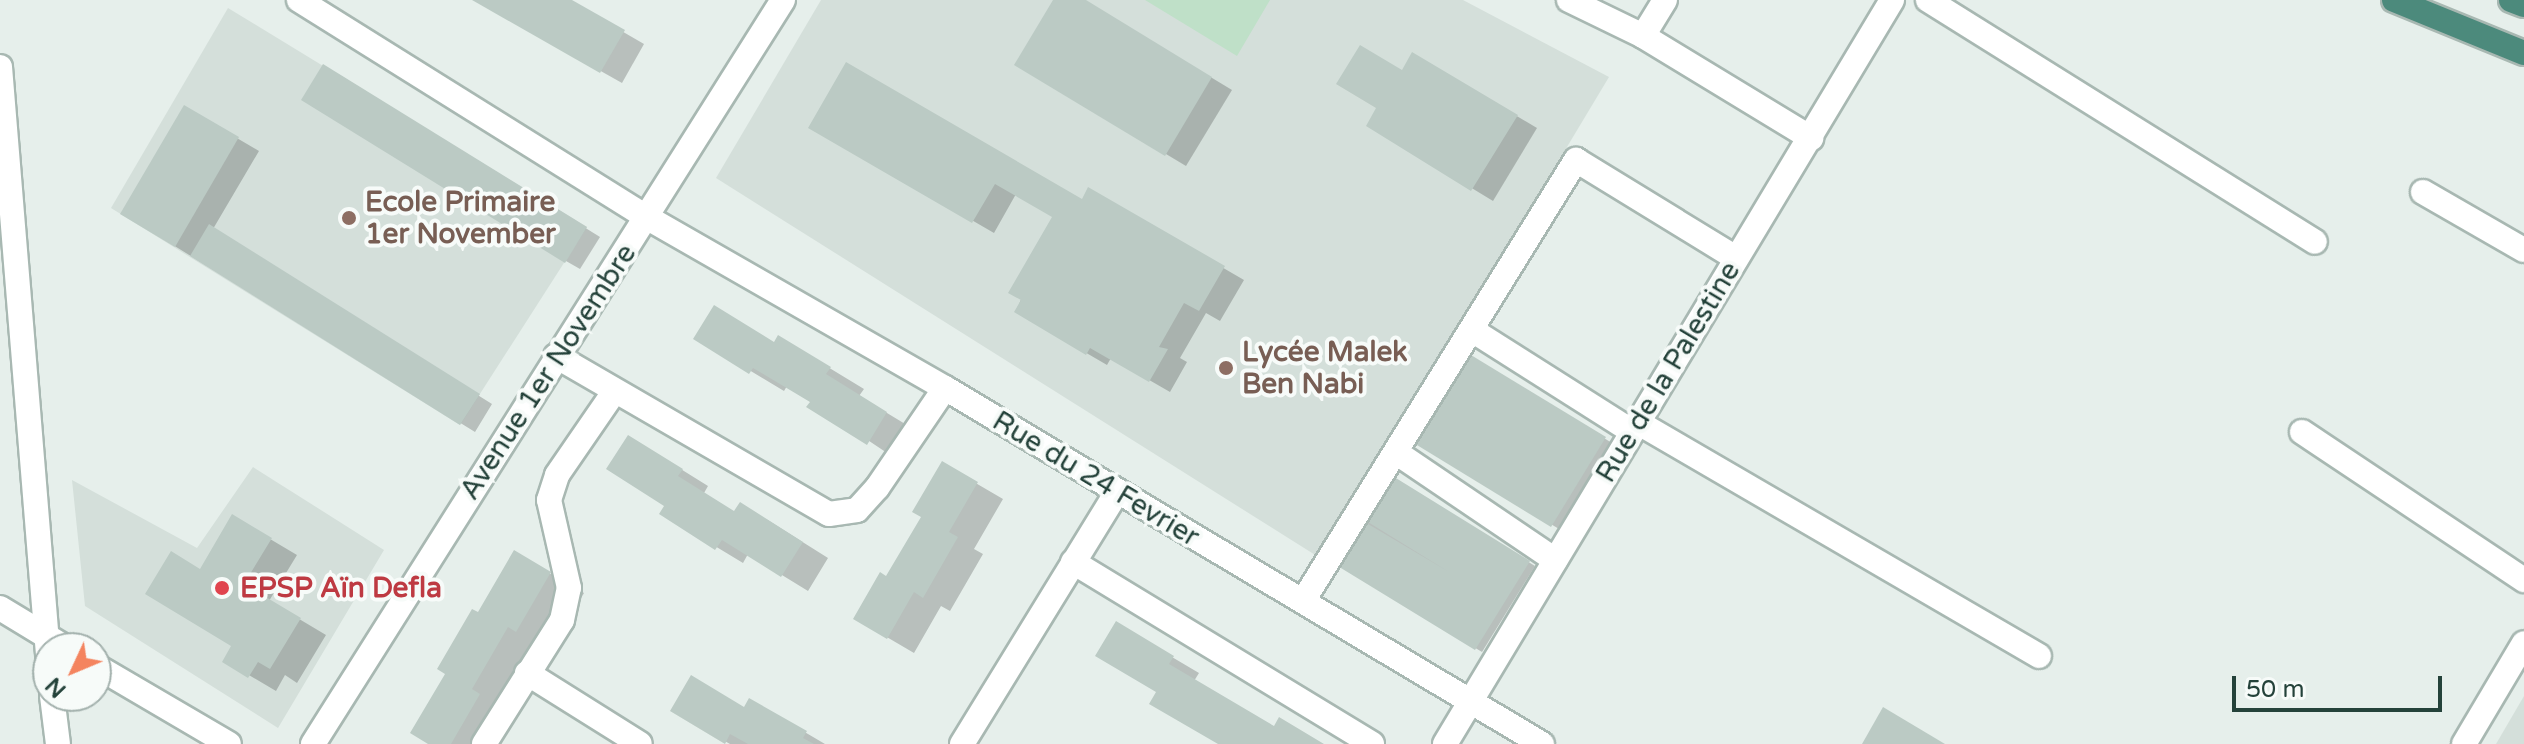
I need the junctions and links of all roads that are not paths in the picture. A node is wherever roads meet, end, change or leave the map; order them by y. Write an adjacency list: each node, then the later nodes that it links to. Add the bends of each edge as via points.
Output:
1 (299, 0): 15 (street, Rue du 24 Fevrier)
2 (783, 0): 15 (street, Avenue 1er Novembre)
3 (1569, 0): 10 (street)
4 (1665, 0): 10 (street)
5 (1892, 0): 13 (street, Rue de la Palestine)
6 (1928, 0): 16 (street)
7 (2394, 0): 11 (highway)
8 (2511, 0): 9 (highway)
9 (2524, 5)
10 (1643, 36): 13 (street)
11 (2524, 53)
12 (0, 67): 33 (street)
13 (1811, 138): 18 (street, Rue de la Palestine)
14 (2423, 192): 17 (street)
15 (648, 218): 20 (street, Avenue 1er Novembre); 21 (street, Rue du 24 Fevrier)
16 (2315, 242)
17 (2524, 250)
18 (1736, 258): 19 (street, via 1576,160); 23 (street, Rue de la Palestine)
19 (1472, 330): 23 (street); 25 (street)
20 (556, 356): 22 (street); 42 (street, Avenue 1er Novembre)
21 (945, 388): 22 (street, via 857,510 829,514); 26 (street, Rue du 24 Fevrier)
22 (614, 392): 36 (street, via 557,475 549,500 569,588 562,620)
23 (1634, 426): 27 (street, Rue de la Palestine); 35 (street)
24 (2302, 432): 29 (street)
25 (1397, 453): 27 (street); 30 (street)
26 (1117, 492): 28 (street); 30 (street, Rue du 24 Fevrier)
27 (1555, 560): 38 (street, Rue de la Palestine)
28 (1073, 562): 45 (street); 46 (street)
29 (2524, 580)
30 (1303, 601): 38 (street, Rue du 24 Fevrier)
31 (0, 608): 32 (street)
32 (33, 632)
33 (52, 632)
34 (2524, 643): 49 (street)
35 (2039, 656)
36 (527, 673): 43 (street); 44 (street)
37 (112, 675): 41 (street)
38 (1472, 701): 47 (street, Rue de la Palestine); 48 (street, Rue du 24 Fevrier)
39 (54, 712): 40 (street)
40 (58, 744)
41 (229, 744)
42 (313, 744)
43 (484, 744)
44 (640, 744)
45 (962, 744)
46 (1372, 744)
47 (1445, 744)
48 (1542, 744)
49 (2464, 744)

